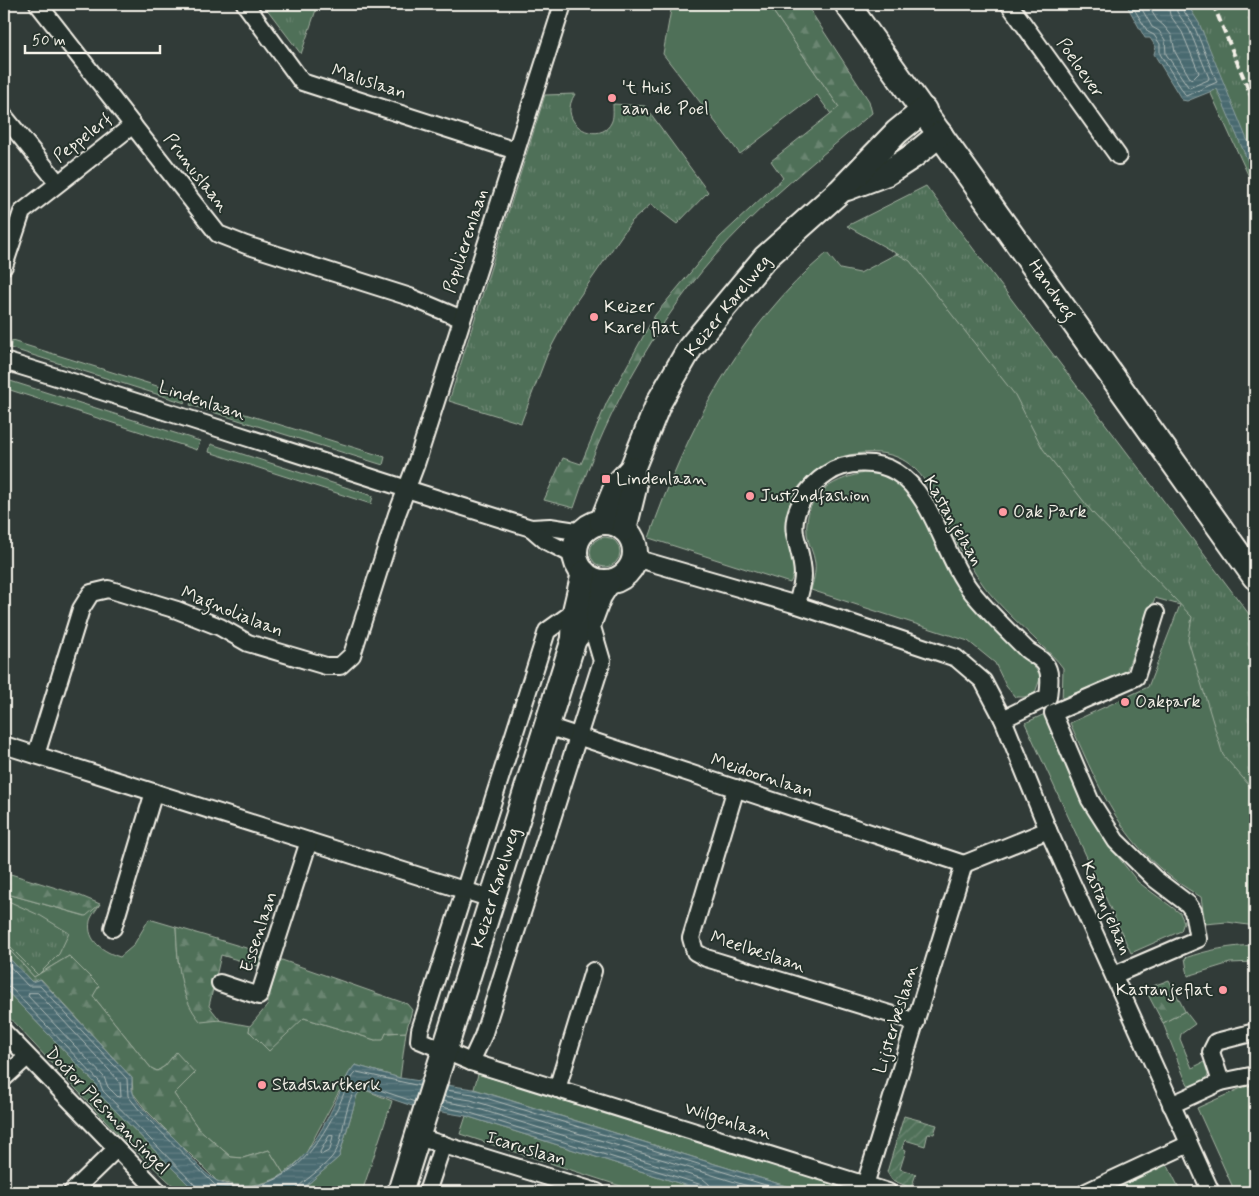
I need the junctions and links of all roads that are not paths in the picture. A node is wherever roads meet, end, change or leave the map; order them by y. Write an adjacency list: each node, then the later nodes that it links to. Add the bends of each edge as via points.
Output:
1 (38, 4): 8 (street, Prunuslaan)
2 (245, 4): 10 (street, Maluslaan, via 302,82)
3 (563, 4): 10 (street, Populierenlaan)
4 (847, 4): 6 (main road, Handweg)
5 (1009, 4): 11 (street, Poeloever)
6 (924, 110): 9 (main road, Handweg); 13 (main road, Keizer Karelweg, via 897,132)
7 (4, 116): 12 (street, Peppelerf)
8 (133, 125): 12 (street, Peppelerf); 16 (street, Prunuslaan, via 218,234 410,297)
9 (940, 134): 13 (main road, Keizer Karelweg, via 887,173); 25 (main road, Handweg)
10 (516, 151): 16 (street, Populierenlaan)
11 (1118, 156)
12 (58, 183): 14 (street, Peppelerf, via 22,212)
13 (840, 191): 18 (main road, Keizer Karelweg, via 765,258 690,348 659,402)
14 (8, 241): 15 (street, Peppelerf)
15 (4, 266)
16 (462, 319): 19 (street, Populierenlaan)
17 (4, 361): 19 (street, Lindenlaan)
18 (632, 469): 20 (main road, Keizer Karelweg, via 617,485); 22 (main road, Keizer Karelweg, via 634,488)
19 (408, 490): 21 (street, Lindenlaan); 34 (street, Magnolialaan, via 396,514 352,654 340,666 326,666 248,643 220,626 108,589 90,593 81,609)
20 (592, 527): 21 (street, Lindenlaan); 22 (main road, via 615,524); 24 (main road, via 577,541)
21 (531, 528): 24 (street, Lindenlaan)
22 (624, 528): 23 (main road, via 633,540)
23 (635, 558): 26 (main road, via 627,574); 27 (street, Kastanjelaan)
24 (580, 564): 26 (main road, via 592,580); 29 (main road, Keizer Karelweg)
25 (1255, 577)
26 (608, 582): 29 (main road, Keizer Karelweg)
27 (797, 605): 30 (street, Kastanjelaan, via 956,658 983,681); 30 (street, Kastanjelaan, via 803,577 795,532 797,513 807,490 827,473 848,464 873,464 895,471 911,484 924,503 971,592 1046,664 1050,680 1048,697)
28 (1156, 613): 44 (street, Kastanjelaan, via 1136,677 1053,714 1090,800 1116,841 1193,911 1198,939)
29 (582, 615): 31 (main road, Keizer Karelweg); 32 (street, Keizer Karelweg, via 602,661); 40 (street, Keizer Karelweg, via 547,631)
30 (1003, 719): 37 (street, Kastanjelaan)
31 (547, 726): 32 (street, Meidoornlaan); 41 (main road, Keizer Karelweg)
32 (577, 736): 35 (street, Meidoornlaan); 52 (street, Keizer Karelweg, via 483,1036)
33 (4, 744): 34 (street)
34 (36, 755): 36 (street)
35 (736, 788): 39 (street, Meidoornlaan); 46 (street, Meelbeslaan, via 691,938 695,952)
36 (154, 792): 38 (street); 42 (street)
37 (1048, 830): 39 (street); 44 (street, Kastanjelaan)
38 (309, 841): 40 (street); 45 (street, Essenlaan, via 259,996)
39 (964, 864): 46 (street, Lijsterbeslaan)
40 (464, 890): 41 (street); 49 (street, Keizer Karelweg)
41 (492, 898): 51 (main road, Keizer Karelweg)
42 (113, 928)
43 (593, 971): 56 (street)
44 (1114, 975): 57 (street, Kastanjelaan)
45 (220, 983)
46 (916, 1022): 62 (street, Lijsterbeslaan)
47 (4, 1032): 50 (street, Doctor Plesmansingel)
48 (1255, 1032): 55 (street, via 1216,1042 1211,1052)
49 (419, 1040): 51 (street, Wilgenlaan)
50 (27, 1057): 54 (street, Doctor Plesmansingel); 61 (street, Doctor Plesmansingel)
51 (444, 1058): 52 (street, Wilgenlaan); 58 (main road, Keizer Karelweg)
52 (471, 1062): 56 (street, Wilgenlaan)
53 (1255, 1074): 55 (street)
54 (4, 1078)
55 (1221, 1082): 57 (street)
56 (557, 1088): 62 (street, Wilgenlaan)
57 (1171, 1105): 60 (street, Kastanjelaan)
58 (421, 1126): 59 (street); 65 (main road, Keizer Karelweg)
59 (443, 1144): 66 (street); 67 (street, Icaruslaan)
60 (1189, 1144): 69 (street); 70 (street, Kastanjelaan)
61 (116, 1149): 63 (street); 64 (street, Doctor Plesmansingel)
62 (865, 1185): 68 (street, Wilgenlaan)
63 (72, 1192)
64 (159, 1192)
65 (400, 1192)
66 (427, 1192)
67 (597, 1192)
68 (888, 1192)
69 (1086, 1192)
70 (1211, 1192)

